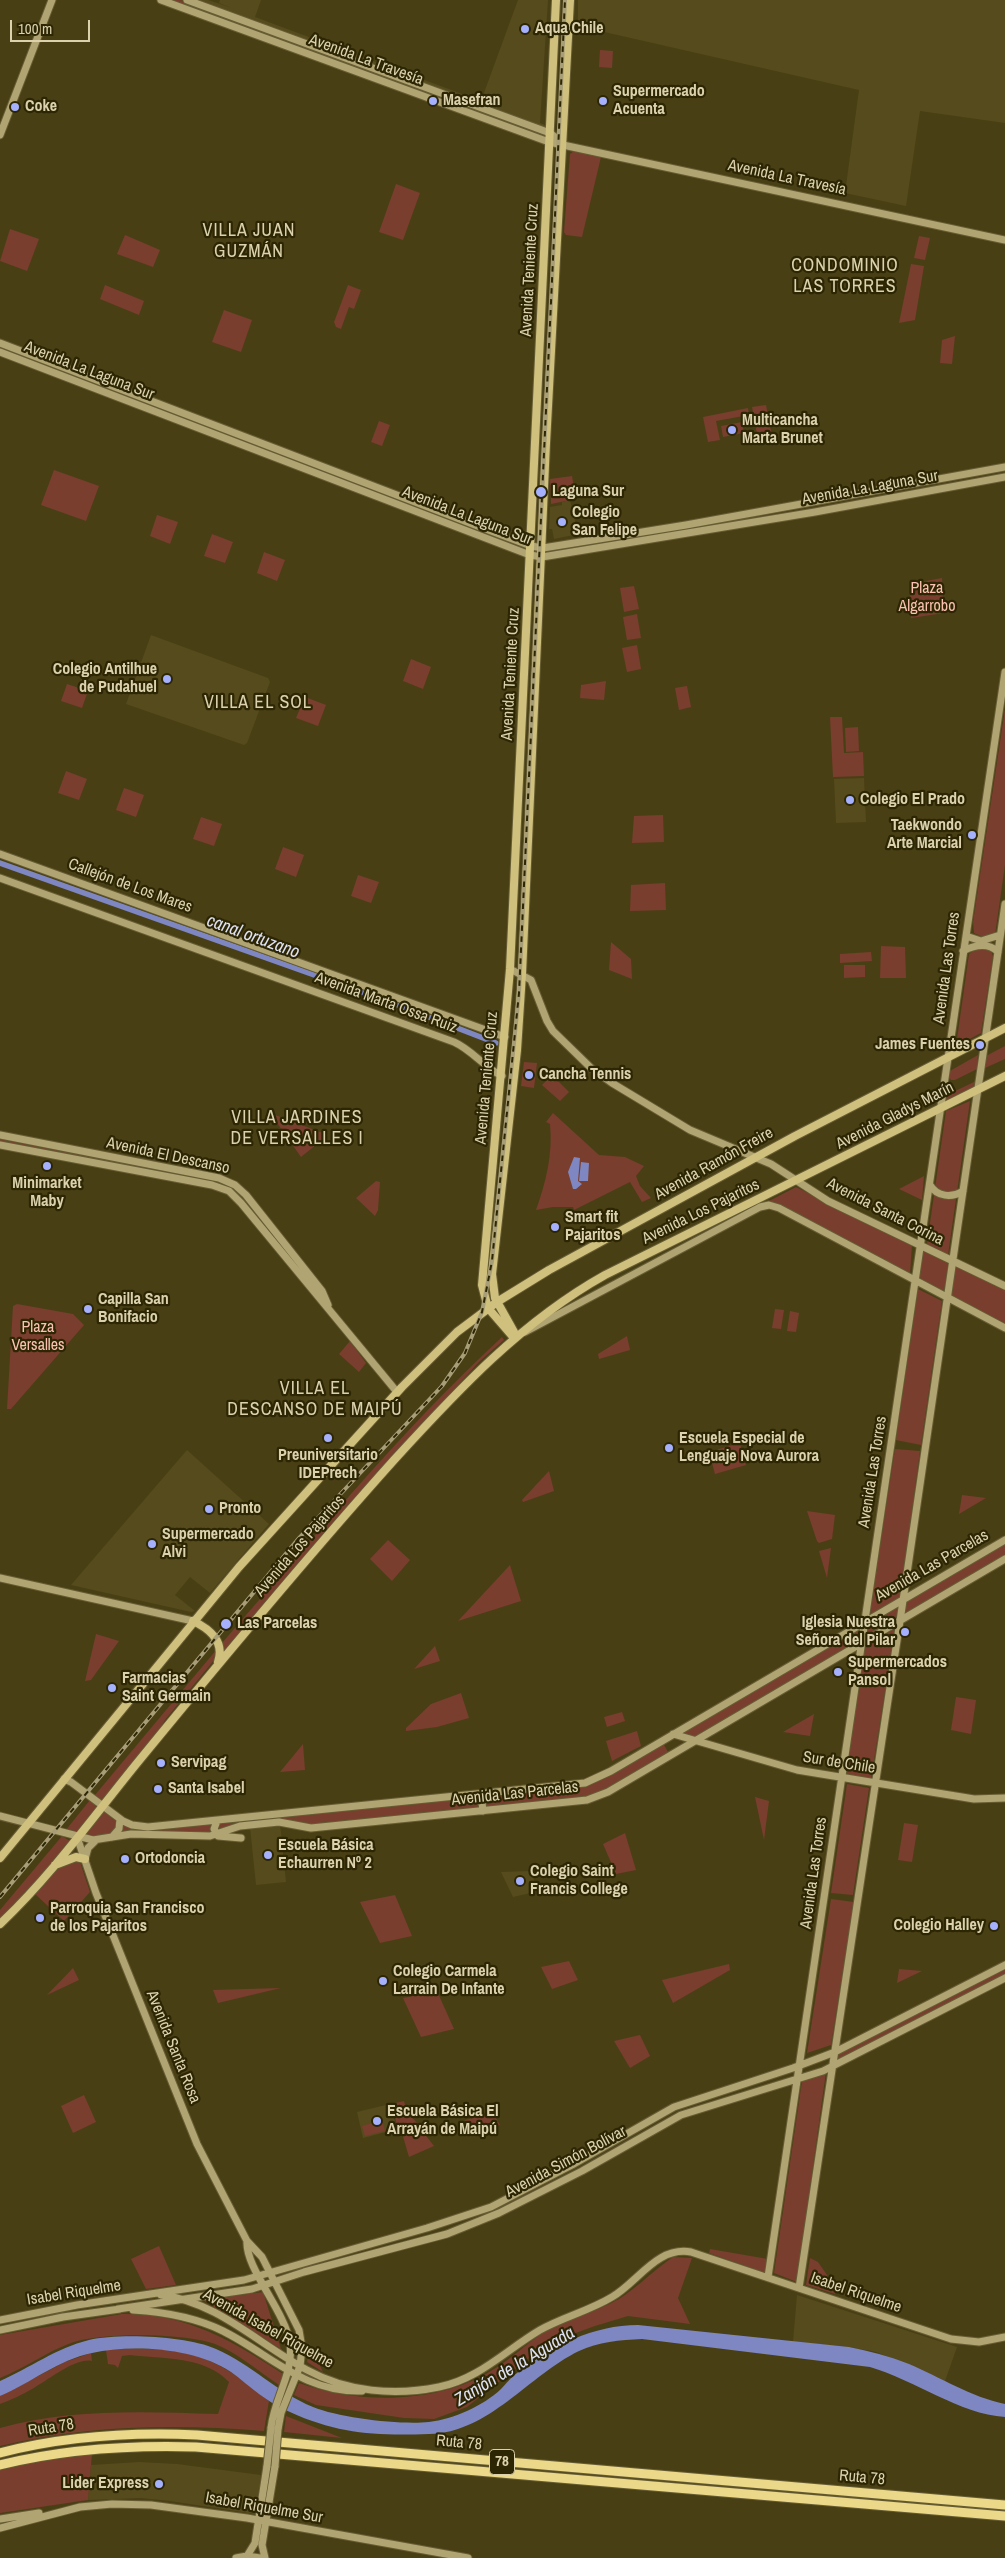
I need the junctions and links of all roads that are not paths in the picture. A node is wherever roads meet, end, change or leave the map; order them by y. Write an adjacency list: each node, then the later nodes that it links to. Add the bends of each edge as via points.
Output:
1 (52, 0): 7 (street)
2 (161, 0): 8 (street, Avenida La Travesía)
3 (187, 0): 6 (street, Avenida La Travesía)
4 (556, 0): 6 (main road, Avenida Teniente Cruz)
5 (570, 0): 9 (main road, Avenida Teniente Cruz)
6 (550, 133): 8 (main road, Avenida Teniente Cruz); 9 (street, Avenida La Travesía)
7 (0, 135)
8 (549, 142): 9 (street, Avenida La Travesía); 17 (main road, Avenida Teniente Cruz)
9 (563, 144): 10 (street, Avenida La Travesía); 18 (main road, Avenida Teniente Cruz)
10 (1005, 240)
11 (0, 343): 15 (street, Avenida La Laguna Sur)
12 (0, 352): 16 (street, Avenida La Laguna Sur)
13 (1005, 467): 18 (street, Avenida La Laguna Sur)
14 (1005, 477): 20 (street, Avenida La Laguna Sur, via 806,514)
15 (394, 494): 16 (street); 17 (street, Avenida La Laguna Sur)
16 (389, 502): 19 (street, Avenida La Laguna Sur)
17 (531, 546): 18 (street, Avenida La Laguna Sur); 19 (main road, Avenida Teniente Cruz)
18 (543, 548): 20 (main road, Avenida Teniente Cruz)
19 (530, 555): 20 (street, Avenida La Laguna Sur); 29 (main road, Avenida Teniente Cruz)
20 (542, 557): 30 (main road, Avenida Teniente Cruz)
21 (1005, 672): 26 (street, Avenida Las Torres)
22 (0, 854): 32 (street, Callejón de Los Mares)
23 (0, 878): 35 (street, Avenida Marta Ossa Ruiz, via 454,1042)
24 (1005, 904): 25 (street)
25 (1000, 935): 26 (street, via 980,940); 28 (street)
26 (966, 936): 27 (street, Avenida Las Torres)
27 (963, 951): 28 (street, via 982,945); 34 (street, Avenida Las Torres)
28 (998, 952): 33 (street)
29 (510, 969): 30 (street); 32 (main road, Avenida Teniente Cruz)
30 (522, 974): 41 (street, Avenida Santa Corina, via 532,983 550,1028 598,1074 690,1130); 52 (main road, Avenida Teniente Cruz, via 517,1050 492,1274)
31 (1005, 1028): 33 (main road, Avenida Gladys Marín)
32 (505, 1037): 35 (main road, Avenida Teniente Cruz)
33 (986, 1038): 34 (main road, Avenida Gladys Marín); 37 (street)
34 (948, 1058): 38 (street, Avenida Las Torres); 42 (main road, Avenida Ramón Freire)
35 (502, 1076): 54 (main road, Avenida Teniente Cruz, via 482,1285)
36 (1005, 1076): 37 (main road, Avenida Gladys Marín)
37 (979, 1090): 38 (main road, Avenida Gladys Marín); 46 (street)
38 (941, 1109): 44 (main road, Avenida Gladys Marín); 45 (street, Avenida Las Torres)
39 (0, 1135): 53 (street, Avenida El Descanso, via 230,1182 246,1195 322,1291)
40 (0, 1145): 53 (street, Avenida El Descanso, via 220,1187 241,1203)
41 (742, 1151): 42 (street, Avenida Santa Corina); 43 (street, via 746,1156)
42 (756, 1157): 43 (main road, Avenida Ramón Freire); 44 (street, Avenida Santa Corina)
43 (744, 1164): 52 (main road, Avenida Ramón Freire, via 549,1270)
44 (798, 1180): 47 (street, Avenida Santa Corina, via 828,1200); 56 (main road, Avenida Los Pajaritos, via 605,1275 569,1296)
45 (930, 1185): 46 (street, via 941,1195 953,1196); 47 (street, Avenida Las Torres)
46 (963, 1191): 48 (street)
47 (920, 1245): 48 (street, Avenida Santa Corina); 49 (street, Avenida Las Torres)
48 (952, 1261): 50 (street, Avenida Santa Corina); 51 (street)
49 (915, 1274): 51 (street); 56 (street, Avenida Los Pajaritos, via 772,1205 760,1207); 64 (street, Avenida Las Torres)
50 (1005, 1286)
51 (947, 1294): 55 (street); 61 (street)
52 (497, 1302): 54 (main road, Avenida Los Pajaritos); 56 (main road, Avenida Teniente Cruz)
53 (328, 1308): 57 (street, Avenida El Descanso)
54 (488, 1308): 56 (main road, Avenida Teniente Cruz); 57 (main road, Avenida Los Pajaritos, via 445,1343)
55 (1005, 1328)
56 (516, 1336): 66 (main road, Avenida Los Pajaritos, via 480,1368 378,1479)
57 (397, 1392): 62 (main road, Avenida Los Pajaritos)
58 (1005, 1540): 61 (street, Avenida Las Parcelas)
59 (1005, 1559): 63 (street, Avenida Las Parcelas)
60 (0, 1578): 62 (street)
61 (903, 1599): 63 (street); 64 (street, Avenida Las Parcelas)
62 (193, 1621): 66 (main road, via 206,1628 217,1640 220,1652); 70 (main road, Avenida Los Pajaritos)
63 (900, 1621): 65 (street, Avenida Las Parcelas); 71 (street)
64 (865, 1622): 65 (street, Avenida Las Torres); 67 (street, Avenida Las Parcelas)
65 (861, 1644): 68 (street, Avenida Las Parcelas); 69 (street, Avenida Las Torres)
66 (216, 1666): 74 (main road, Avenida Los Pajaritos)
67 (672, 1734): 68 (street, Sur de Chile); 72 (street, Avenida Las Parcelas, via 585,1783)
68 (695, 1740): 69 (street, Sur de Chile, via 778,1766); 75 (street, Avenida Las Parcelas, via 597,1798)
69 (842, 1778): 71 (street, Sur de Chile); 94 (street, Avenida Las Torres)
70 (64, 1779): 74 (street, Avenida Las Parcelas); 80 (main road, Avenida Los Pajaritos)
71 (875, 1783): 73 (street, Sur de Chile, via 974,1799); 93 (street)
72 (481, 1794): 75 (street); 76 (street, Avenida Las Parcelas)
73 (1005, 1798)
74 (103, 1805): 78 (street, Avenida Las Parcelas); 83 (main road, Avenida Los Pajaritos)
75 (483, 1812): 81 (street, Avenida Las Parcelas, via 311,1828)
76 (296, 1814): 79 (street, Avenida Las Parcelas); 81 (street)
77 (0, 1816): 80 (street, Avenida Las Parcelas)
78 (120, 1819): 79 (street, Avenida Las Parcelas, via 148,1827); 84 (street, via 118,1831)
79 (217, 1822): 82 (street)
80 (28, 1823): 83 (street, Avenida Las Parcelas); 87 (main road, Avenida Los Pajaritos)
81 (294, 1825): 82 (street, Avenida Las Parcelas, via 279,1822 246,1825)
82 (216, 1835): 84 (street, Avenida Las Parcelas, via 131,1834); 85 (street)
83 (77, 1837): 86 (street, Avenida Las Parcelas); 88 (street, Avenida Santa Rosa); 89 (main road, Avenida Los Pajaritos)
84 (112, 1838): 86 (street, Avenida Las Parcelas)
85 (241, 1838)
86 (96, 1840): 88 (street, via 88,1848)
87 (0, 1858)
88 (85, 1860): 89 (main road, via 76,1857); 97 (street, Avenida Santa Rosa, via 197,2144)
89 (54, 1866): 90 (main road, Avenida Los Pajaritos)
90 (0, 1924)
91 (1005, 1965): 93 (street, Avenida Simón Bolívar)
92 (1005, 1978): 95 (street, Avenida Simón Bolívar)
93 (835, 2052): 94 (street, Avenida Simón Bolívar); 95 (street)
94 (800, 2066): 96 (street, Avenida Las Torres); 99 (street, Avenida Simón Bolívar, via 674,2107 491,2206)
95 (833, 2066): 96 (street, Avenida Simón Bolívar); 104 (street)
96 (797, 2080): 101 (street, Avenida Las Torres); 102 (street, Avenida Simón Bolívar, via 681,2115 499,2213 429,2239)
97 (247, 2241): 99 (street, Avenida Santa Rosa, via 260,2253); 100 (street, Avenida Santa Rosa, via 248,2252)
98 (700, 2255): 101 (street, Isabel Riquelme); 115 (street, Avenida Isabel Riquelme, via 681,2251 663,2256 613,2296 540,2330 464,2379 405,2392)
99 (270, 2273): 100 (street, Avenida Simón Bolívar); 102 (street, Avenida Santa Rosa)
100 (260, 2276): 103 (street, Avenida Santa Rosa); 105 (street, Avenida Simón Bolívar)
101 (768, 2277): 104 (street, Isabel Riquelme)
102 (275, 2282): 103 (street, Avenida Simón Bolívar); 112 (street, Avenida Santa Rosa, via 299,2330)
103 (265, 2286): 106 (street, Avenida Simón Bolívar); 111 (street, Avenida Santa Rosa, via 287,2331)
104 (799, 2288): 110 (street, Isabel Riquelme, via 951,2339 979,2342)
105 (152, 2294): 106 (street, Avenida Isabel Riquelme); 108 (street, Isabel Riquelme)
106 (186, 2300): 107 (street, Avenida Simón Bolívar); 111 (street, Avenida Isabel Riquelme, via 220,2314)
107 (118, 2309): 109 (street, Avenida Isabel Riquelme); 113 (street, Avenida Isabel Riquelme, via 174,2315 209,2325 232,2336)
108 (0, 2320)
109 (0, 2330)
110 (1005, 2337)
111 (291, 2360): 112 (street, Avenida Isabel Riquelme); 113 (street, Avenida Santa Rosa)
112 (300, 2366): 114 (street, Avenida Santa Rosa); 115 (street, Avenida Isabel Riquelme, via 324,2378)
113 (288, 2375): 114 (street, Avenida Isabel Riquelme); 116 (street, Avenida Santa Rosa)
114 (295, 2379): 115 (street, Avenida Isabel Riquelme, via 335,2390); 116 (street, Avenida Santa Rosa)
115 (370, 2390)
116 (277, 2412): 123 (street, Avenida Santa Rosa, bridge)
117 (0, 2453): 119 (highway, Ruta 78 / 78, via 90,2437 197,2435)
118 (0, 2465): 121 (highway, Ruta 78 / 78, via 87,2450 196,2447)
119 (1005, 2505)
120 (54, 2512): 122 (street, Isabel Riquelme Sur); 123 (street, Isabel Riquelme Sur, via 126,2503 178,2507); 124 (street, Isabel Riquelme Sur)
121 (1005, 2516)
122 (0, 2519)
123 (263, 2521): 125 (street); 128 (street); 129 (street, Isabel Riquelme Sur)
124 (0, 2528)
125 (247, 2556): 126 (street); 127 (street)
126 (236, 2558)
127 (260, 2558)
128 (264, 2558)
129 (468, 2558)

